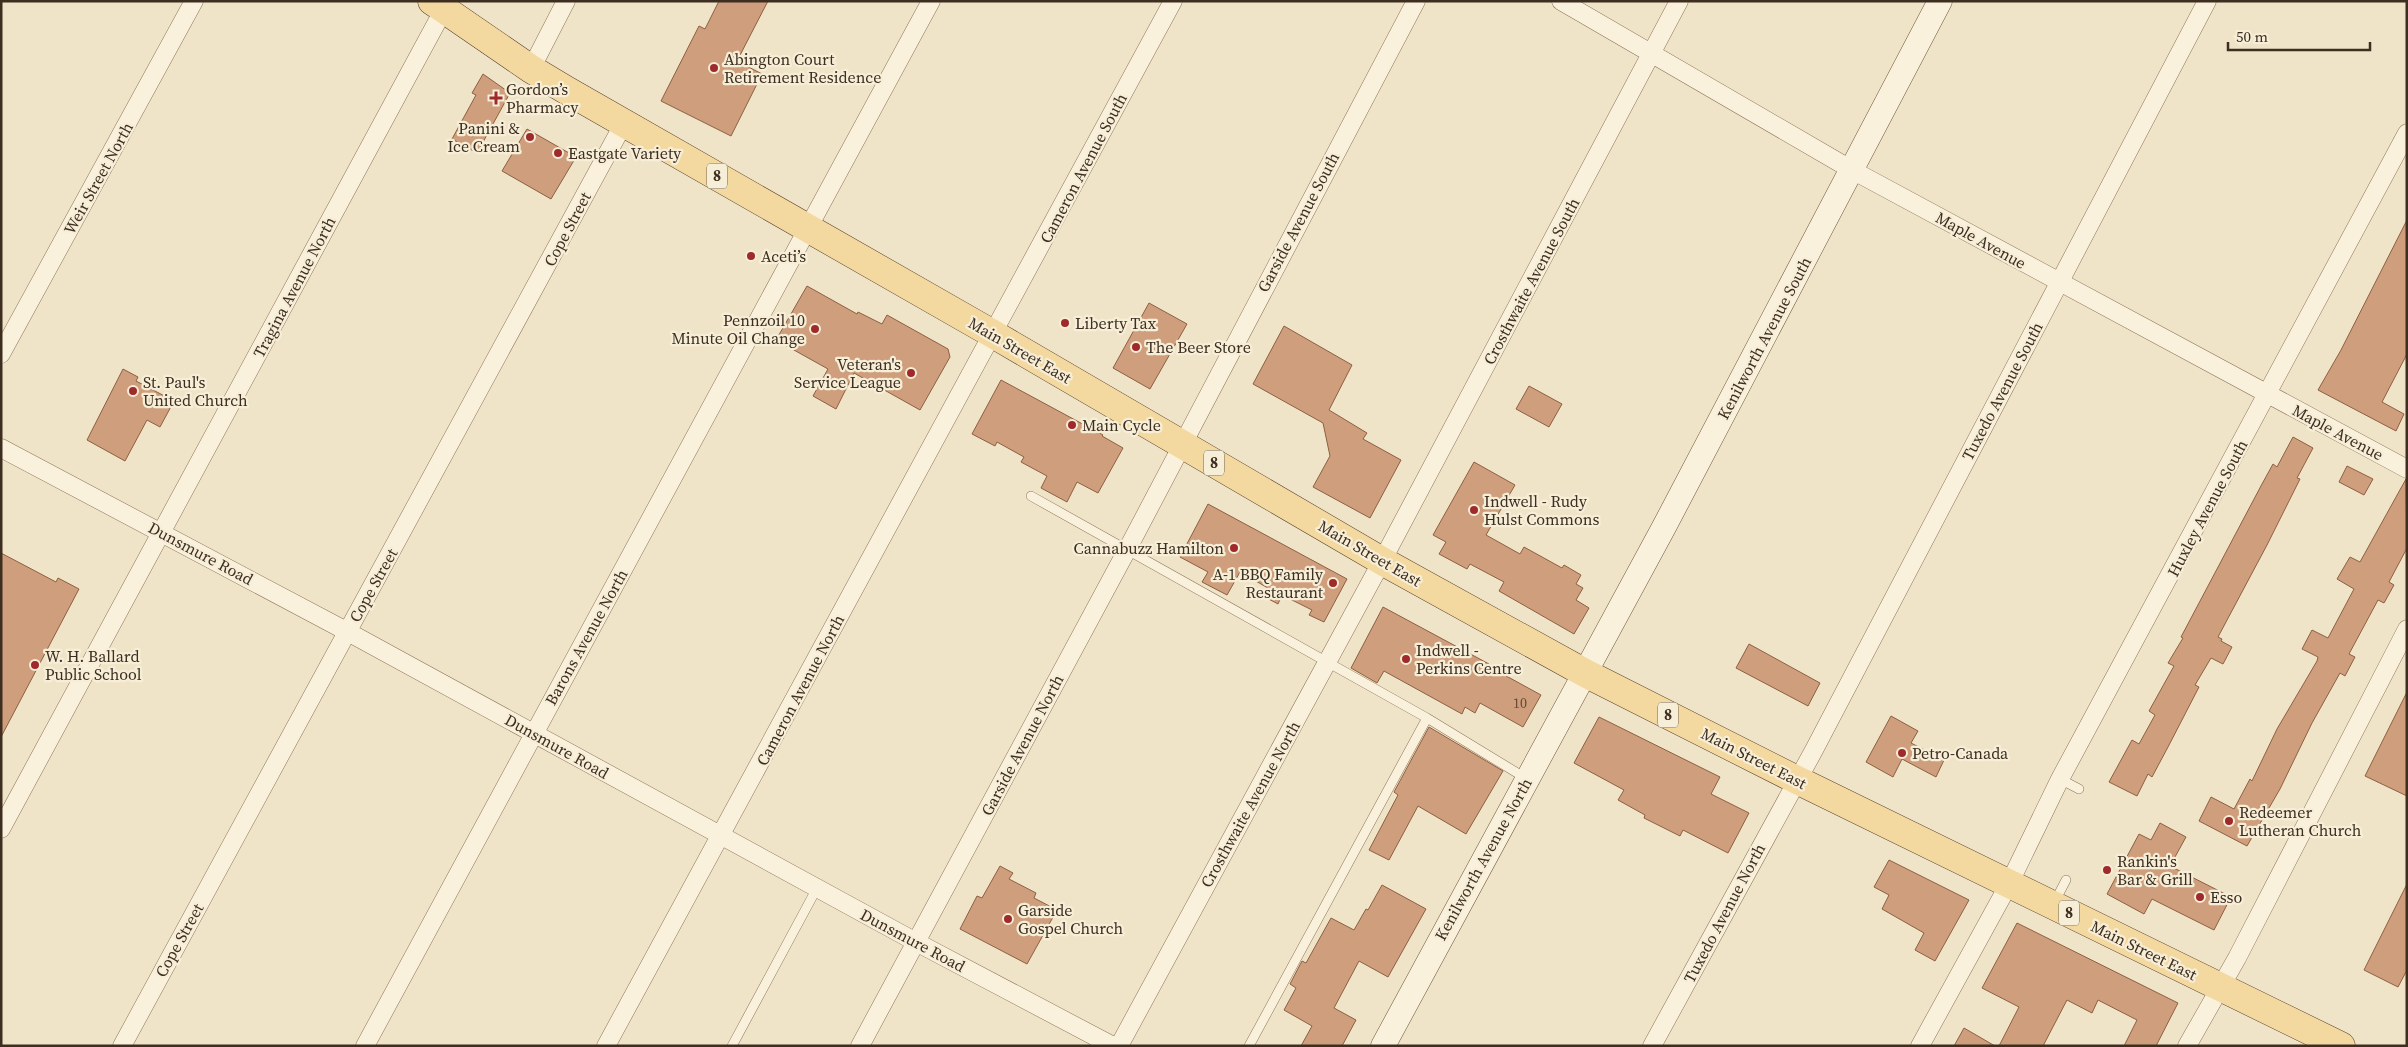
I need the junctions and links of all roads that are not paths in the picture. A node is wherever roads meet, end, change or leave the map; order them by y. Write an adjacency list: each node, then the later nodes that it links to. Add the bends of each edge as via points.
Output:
1 (194, 1): 19 (street, Weir Street North)
2 (566, 1): 12 (street)
3 (932, 1): 16 (street, Barons Avenue North)
4 (1173, 1): 18 (street, Cameron Avenue South)
5 (1416, 1): 21 (street, Garside Avenue South)
6 (1561, 1): 11 (street, Maple Avenue)
7 (1679, 1): 11 (street, Crosthwaite Avenue South)
8 (1940, 1): 15 (main road, Kenilworth Avenue South)
9 (2207, 1): 17 (street, Tuxedo Avenue South)
10 (438, 5): 12 (main road, Main Street East / 8); 25 (street, Tragina Avenue North)
11 (1652, 54): 15 (street, Maple Avenue); 27 (street, Crosthwaite Avenue South)
12 (531, 69): 13 (main road, Main Street East / 8)
13 (624, 123): 16 (main road, Main Street East / 8); 29 (street, Cope Street)
14 (2407, 133): 20 (street, Huxley Avenue South)
15 (1852, 170): 17 (street, Maple Avenue); 31 (main road, Kenilworth Avenue South)
16 (810, 229): 18 (main road, Main Street East / 8); 33 (street, Barons Avenue North)
17 (2059, 283): 20 (street, Maple Avenue); 36 (street, Tuxedo Avenue South)
18 (993, 334): 21 (main road, Main Street East / 8); 39 (street, Cameron Avenue North)
19 (1, 354)
20 (2268, 395): 23 (street, Maple Avenue); 35 (street, Huxley Avenue South)
21 (1182, 444): 26 (street, Garside Avenue North); 27 (main road, Main Street East / 8)
22 (1, 448): 25 (street, Dunsmure Road)
23 (2407, 469)
24 (1031, 496): 26 (lane)
25 (161, 532): 29 (street, Dunsmure Road); 38 (street, Tragina Avenue North)
26 (1127, 550): 30 (lane); 44 (street, Garside Avenue North)
27 (1382, 562): 30 (street, Crosthwaite Avenue North); 31 (main road, Main Street East / 8)
28 (2407, 629): 45 (street)
29 (348, 632): 33 (street, Dunsmure Road); 46 (street, Cope Street)
30 (1327, 663): 32 (lane); 52 (street, Crosthwaite Avenue North)
31 (1585, 673): 34 (main road, Kenilworth Avenue North); 36 (main road, Main Street East / 8)
32 (1427, 718): 34 (lane); 53 (lane)
33 (533, 733): 39 (street, Dunsmure Road); 47 (street, Barons Avenue North)
34 (1527, 779): 54 (main road, Kenilworth Avenue North)
35 (2060, 779): 37 (lane); 41 (street, Huxley Avenue South)
36 (1797, 780): 41 (main road, Main Street East / 8); 55 (street, Tuxedo Avenue North)
37 (2079, 789)
38 (1, 829)
39 (721, 836): 42 (street, Dunsmure Road); 48 (street, Cameron Avenue North)
40 (2066, 880): 43 (lane)
41 (2009, 884): 43 (main road, Main Street East / 8); 56 (street, Huxley Avenue South)
42 (817, 888): 44 (street, Dunsmure Road); 49 (lane)
43 (2053, 905): 45 (main road, Main Street East / 8)
44 (916, 942): 50 (street, Garside Avenue North); 51 (street, Dunsmure Road)
45 (2221, 987): 57 (street); 58 (main road, Main Street East / 8)
46 (122, 1046)
47 (364, 1046)
48 (606, 1046)
49 (732, 1046)
50 (860, 1046)
51 (1113, 1046)
52 (1119, 1046)
53 (1249, 1046)
54 (1383, 1046)
55 (1652, 1046)
56 (1920, 1046)
57 (2186, 1046)
58 (2341, 1046)

